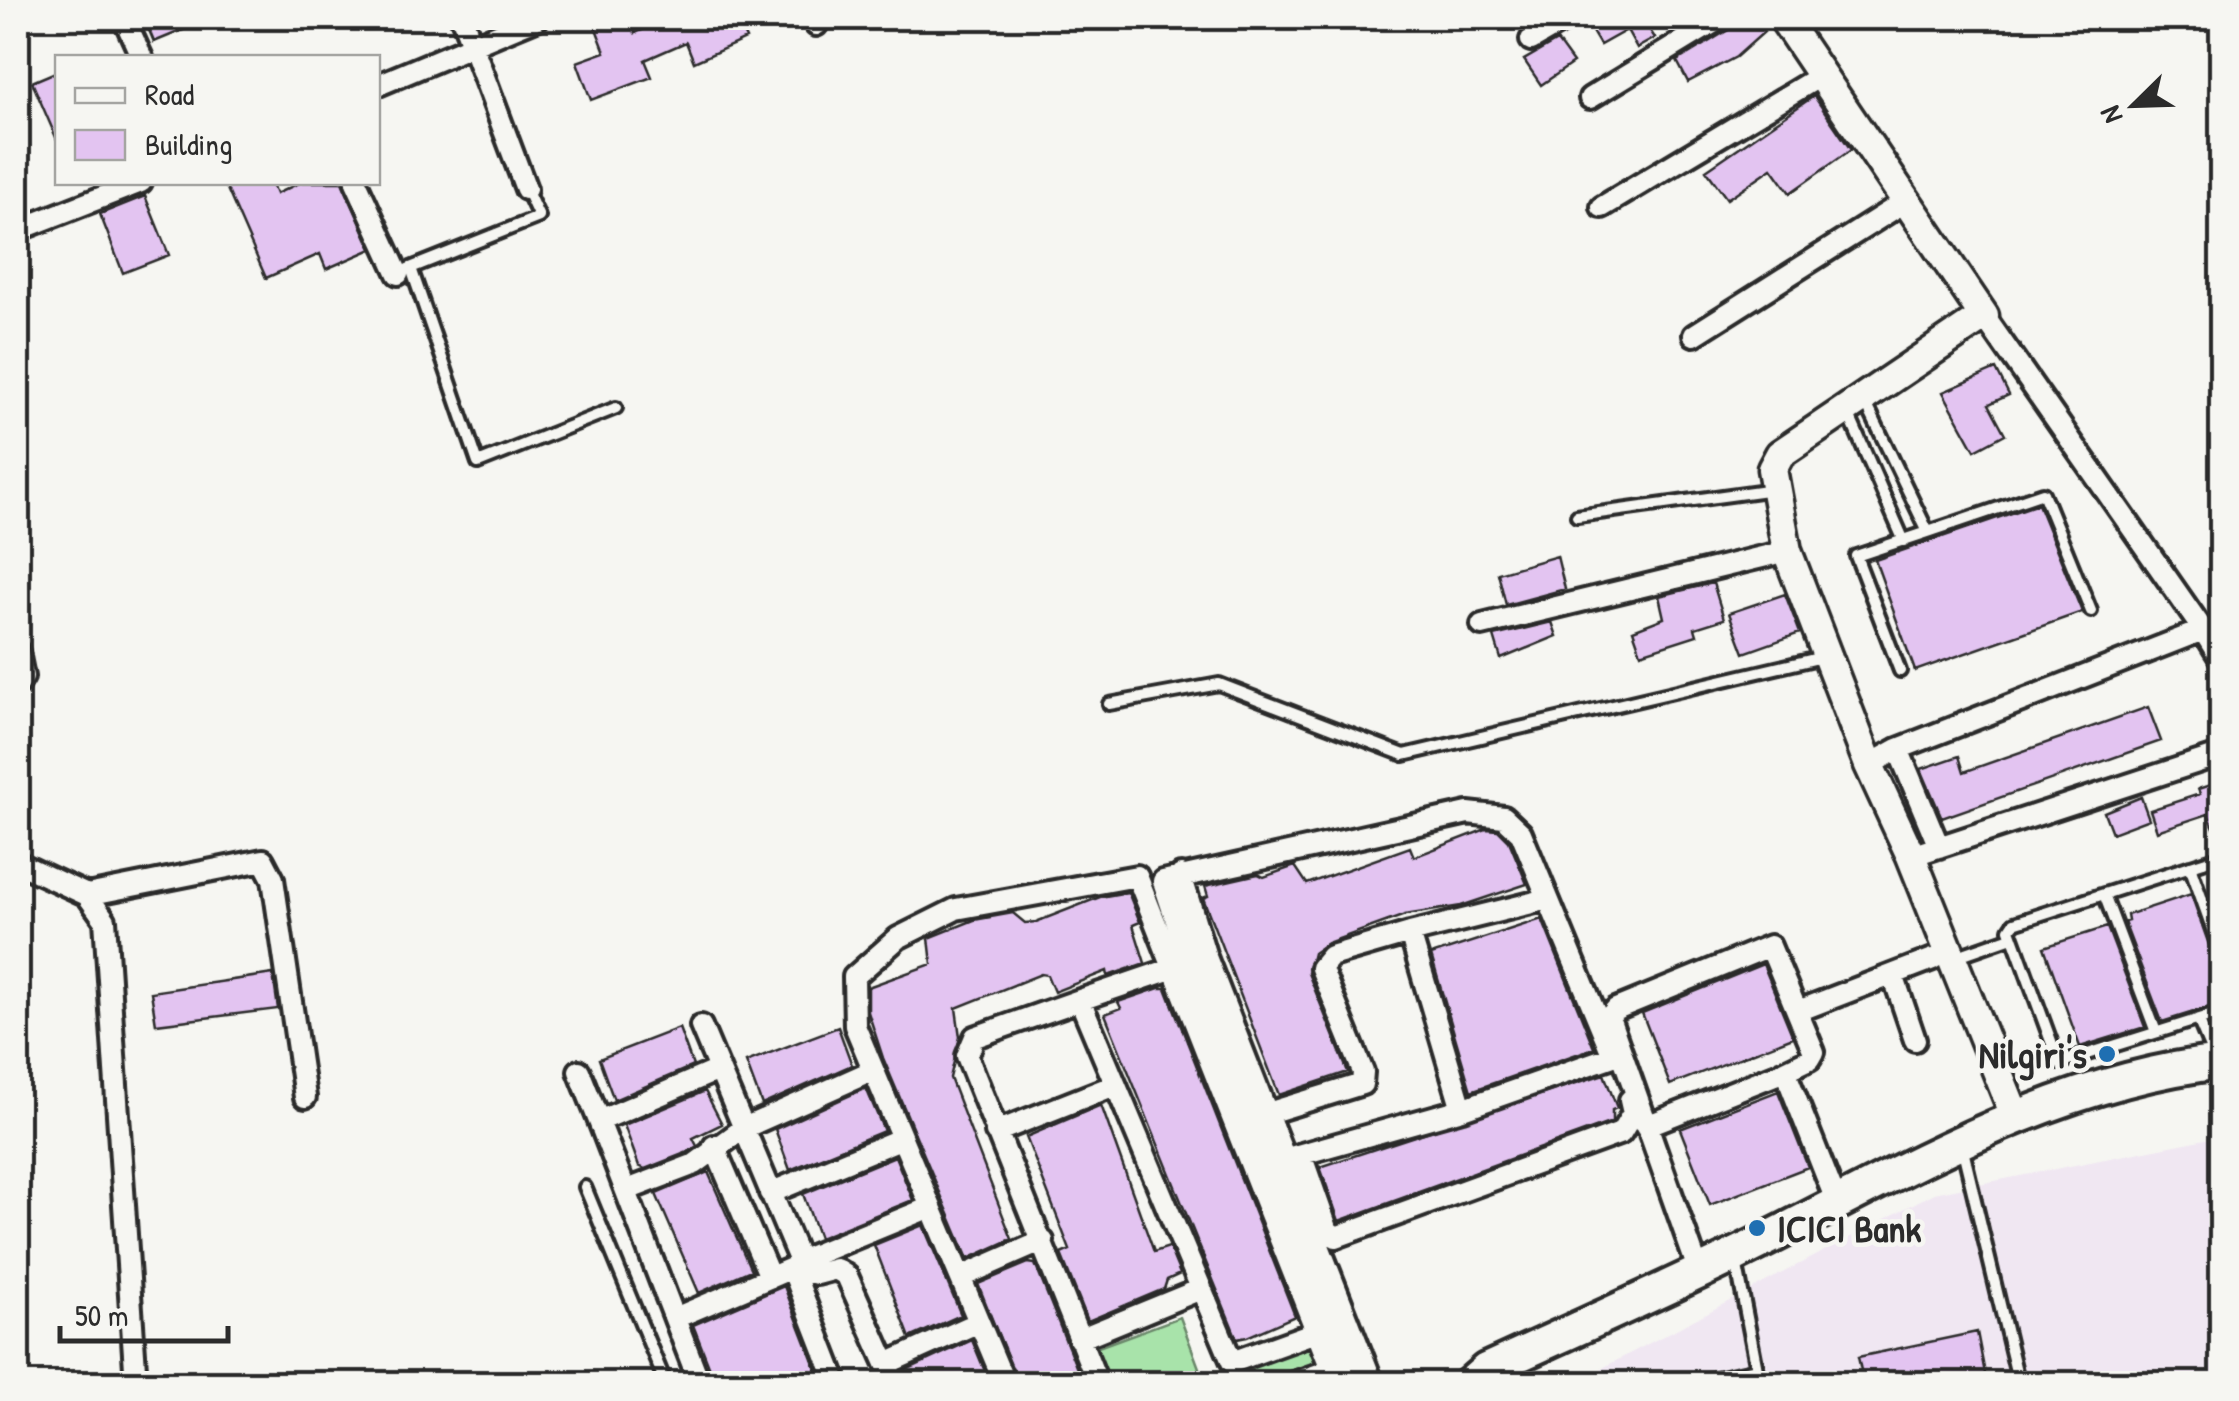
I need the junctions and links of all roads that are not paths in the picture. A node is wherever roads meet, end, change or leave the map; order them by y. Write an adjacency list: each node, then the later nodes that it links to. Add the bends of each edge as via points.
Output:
1 (124, 18): 9 (street)
2 (462, 18): 8 (street)
3 (538, 18): 8 (street)
4 (1568, 18): 7 (street)
5 (1721, 18): 12 (street)
6 (1783, 18): 10 (street)
7 (1531, 40)
8 (473, 45): 11 (street); 15 (street)
9 (141, 55)
10 (1822, 75): 16 (street); 17 (street)
11 (380, 84)
12 (1590, 98)
13 (132, 185): 18 (street)
14 (358, 185): 19 (street)
15 (526, 189): 19 (lane, via 538,218)
16 (1906, 201): 20 (street); 21 (street)
17 (1602, 207)
18 (18, 230)
19 (405, 271): 23 (lane, via 478,462)
20 (1984, 316): 22 (street); 31 (street)
21 (1694, 336)
22 (1855, 403): 24 (street, via 1780,454 1772,469); 26 (lane); 27 (lane)
23 (616, 408)
24 (1775, 488): 25 (lane); 28 (street)
25 (1577, 516)
26 (1928, 532): 27 (lane); 29 (lane, via 2043,493)
27 (1904, 541): 35 (lane, via 1856,556)
28 (1787, 551): 30 (street); 33 (street)
29 (2091, 611)
30 (1482, 625)
31 (2204, 630): 34 (street); 38 (street)
32 (18, 652): 36 (street)
33 (1827, 656): 37 (lane, via 1404,755 1218,684); 40 (street)
34 (2222, 661)
35 (1900, 672)
36 (18, 685)
37 (1109, 704)
38 (1898, 749): 40 (street); 41 (street)
39 (2222, 754): 41 (street)
40 (1869, 765): 42 (street)
41 (1939, 847): 42 (street)
42 (1911, 856): 53 (street)
43 (2222, 856): 45 (lane)
44 (18, 862): 48 (street)
45 (2190, 866): 47 (lane); 52 (lane)
46 (1187, 874): 49 (street, via 1468,813 1504,818 1521,832); 54 (street, via 1163,881); 73 (street)
47 (2104, 894): 51 (lane, via 2014,923); 62 (lane)
48 (87, 896): 71 (street, via 263,860 272,880); 103 (street, via 105,920)
49 (1548, 899): 50 (street); 64 (street)
50 (1410, 933): 72 (street); 73 (street, via 1325,960 1323,979 1364,1079 1355,1088)
51 (2012, 937): 53 (lane); 62 (lane, via 2059,1063)
52 (2222, 956)
53 (1943, 959): 55 (street); 74 (street)
54 (1189, 963): 56 (street); 73 (street); 93 (street, via 1137,876 956,909 898,938 854,977 855,1026); 97 (street)
55 (1893, 974): 57 (street); 63 (street)
56 (1080, 1000): 70 (street); 78 (street, via 968,1045 970,1068)
57 (1798, 1011): 68 (street, via 1814,1052); 76 (street, via 1767,946 1611,1012)
58 (2222, 1012): 60 (lane)
59 (841, 1016): 69 (street)
60 (2198, 1019): 62 (lane); 65 (lane)
61 (701, 1026): 66 (street)
62 (2156, 1032)
63 (1915, 1040)
64 (1613, 1056): 72 (street); 82 (street, via 1633,1114 1621,1133 1336,1237)
65 (2219, 1062): 74 (main road, via 2170,1068)
66 (718, 1070): 75 (street); 77 (street)
67 (579, 1071): 75 (street)
68 (1786, 1071): 76 (street); 86 (street)
69 (865, 1074): 77 (street); 80 (street)
70 (1116, 1085): 78 (street); 94 (street)
71 (305, 1097)
72 (1462, 1108): 82 (street)
73 (1265, 1114): 82 (street)
74 (2016, 1118): 79 (main road)
75 (600, 1121): 84 (street)
76 (1646, 1126): 91 (street)
77 (744, 1128): 81 (street); 85 (street)
78 (996, 1132): 88 (street)
79 (1960, 1140): 86 (main road); 114 (lane)
80 (893, 1142): 85 (street); 87 (street)
81 (714, 1146): 84 (street, via 695,1164); 92 (street)
82 (1286, 1163): 97 (street)
83 (585, 1187): 104 (lane)
84 (626, 1190): 95 (street)
85 (770, 1193): 90 (street)
86 (1837, 1202): 89 (main road)
87 (921, 1212): 90 (street); 96 (street)
88 (1043, 1242): 93 (street); 98 (street)
89 (1735, 1255): 91 (main road); 99 (lane)
90 (799, 1261): 101 (street, via 809,1273 836,1269 847,1276)
91 (1699, 1272): 102 (main road)
92 (770, 1277): 95 (street); 106 (street, via 792,1268)
93 (961, 1277): 108 (street)
94 (1201, 1289): 97 (street, via 1232,1362); 98 (street)
95 (675, 1318): 105 (street)
96 (968, 1327): 101 (street); 107 (street)
97 (1332, 1327): 100 (street); 100 (street)
98 (1079, 1338): 109 (street)
99 (1757, 1370): 112 (lane); 113 (lane)
100 (1347, 1372): 110 (street); 111 (street)
101 (890, 1374)
102 (1475, 1382)
103 (136, 1384)
104 (666, 1384)
105 (700, 1384)
106 (837, 1384)
107 (991, 1384)
108 (1005, 1384)
109 (1098, 1384)
110 (1291, 1384)
111 (1372, 1384)
112 (1689, 1384)
113 (1760, 1384)
114 (2019, 1384)

